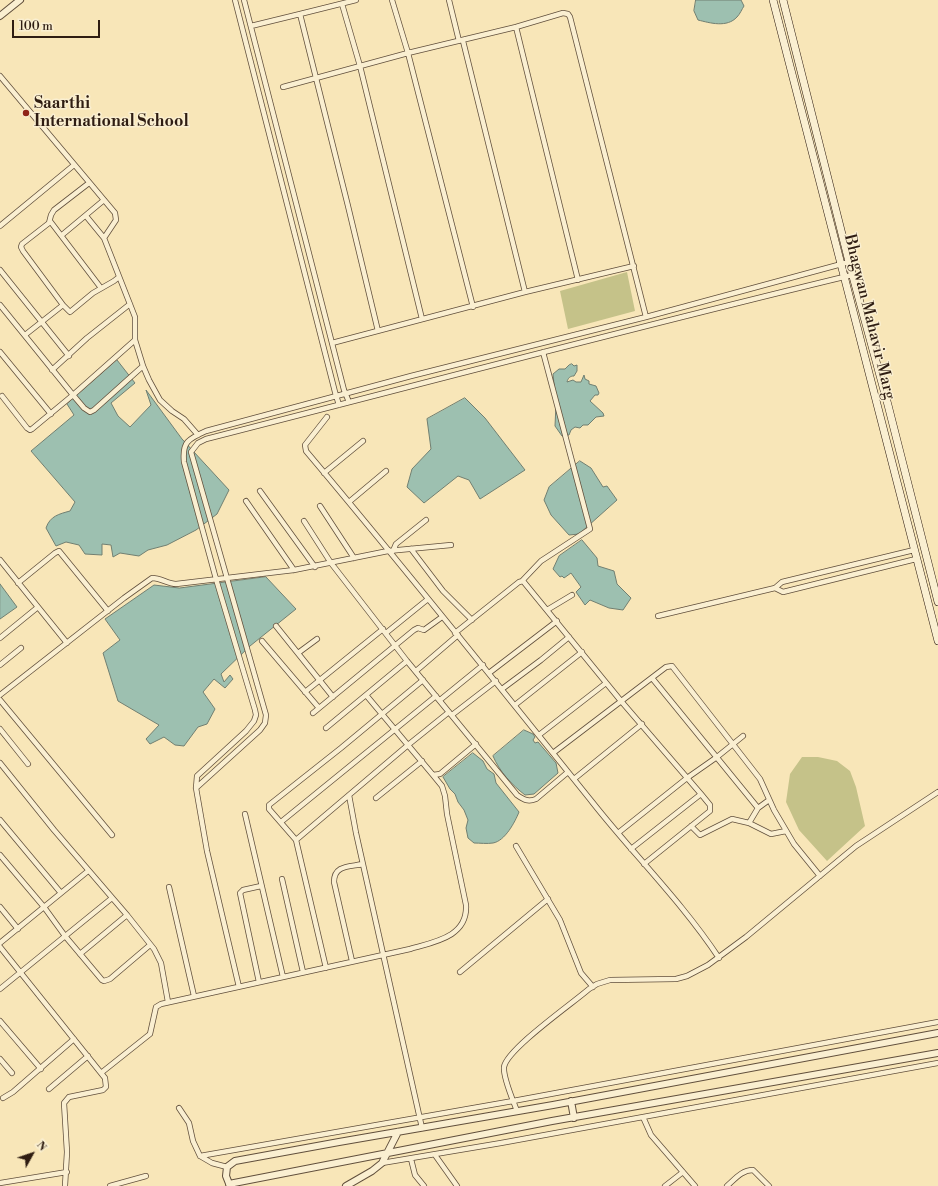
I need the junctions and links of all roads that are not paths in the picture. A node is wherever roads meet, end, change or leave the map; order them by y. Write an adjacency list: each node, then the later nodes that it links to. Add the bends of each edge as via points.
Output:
1 (20, 0): 11 (street)
2 (235, 0): 57 (street)
3 (244, 0): 12 (street)
4 (356, 0): 9 (street)
5 (392, 0): 15 (street)
6 (450, 0): 14 (street)
7 (773, 0): 29 (main road, Bhagwan Mahavir Marg)
8 (783, 0): 28 (main road, Bhagwan Mahavir Marg)
9 (342, 4): 10 (street); 16 (street)
10 (300, 14): 12 (street); 18 (street)
11 (0, 16)
12 (251, 26): 48 (street)
13 (516, 27): 14 (street); 30 (street, via 563,13 570,15); 35 (street)
14 (461, 41): 15 (street); 37 (street)
15 (408, 53): 16 (street); 41 (street)
16 (360, 66): 18 (street); 43 (street)
17 (0, 76): 20 (street)
18 (316, 78): 19 (street); 45 (street)
19 (283, 87)
20 (74, 165): 21 (street); 25 (street)
21 (89, 183): 22 (street); 24 (street, via 54,210)
22 (104, 200): 23 (street); 27 (street, via 115,213 116,220)
23 (86, 216): 26 (street); 27 (street)
24 (50, 221): 26 (street); 40 (street, via 21,247)
25 (0, 226)
26 (62, 235): 36 (street)
27 (104, 238): 33 (street)
28 (849, 262): 29 (street); 32 (main road, Bhagwan Mahavir Marg)
29 (841, 264): 34 (main road, Bhagwan Mahavir Marg); 42 (street)
30 (634, 266): 35 (street); 42 (street)
31 (0, 270): 44 (street)
32 (852, 275): 34 (street); 90 (main road, Bhagwan Mahavir Marg)
33 (119, 277): 36 (street); 38 (street)
34 (844, 277): 50 (street); 75 (main road, Bhagwan Mahavir Marg)
35 (578, 280): 37 (street)
36 (101, 288): 40 (street, via 70,312)
37 (525, 292): 41 (street)
38 (130, 304): 47 (street, via 135,317); 51 (street, via 87,338)
39 (0, 305): 46 (street)
40 (63, 305): 44 (street)
41 (473, 307): 43 (street)
42 (646, 317): 54 (street)
43 (422, 320): 45 (street)
44 (41, 322): 46 (street); 51 (street)
45 (378, 331): 48 (street)
46 (25, 335): 53 (street)
47 (135, 340): 52 (street); 55 (street)
48 (332, 343): 54 (street)
49 (0, 352): 60 (street)
50 (543, 352): 58 (street); 85 (street, via 590,529 541,561)
51 (69, 356): 53 (street)
52 (143, 366): 55 (street, via 92,412 87,411); 62 (street, via 160,400)
53 (52, 370): 55 (street)
54 (346, 394): 57 (street); 58 (street)
55 (73, 395): 60 (street)
56 (2, 396): 60 (street, via 30,430)
57 (337, 396): 59 (street); 62 (street)
58 (349, 402): 59 (street)
59 (339, 405): 63 (street)
60 (51, 414)
61 (326, 417): 66 (street, via 305,448)
62 (198, 434): 63 (street); 84 (street, via 189,440 182,450)
63 (202, 441): 83 (street, via 191,452)
64 (363, 441): 66 (street)
65 (386, 472): 69 (street)
66 (324, 473): 69 (street)
67 (260, 491): 81 (street)
68 (246, 501): 82 (street)
69 (349, 502): 76 (street)
70 (320, 506): 77 (street)
71 (426, 520): 76 (street)
72 (304, 521): 80 (street)
73 (451, 545): 74 (street)
74 (411, 550): 76 (street); 96 (street, via 443,591)
75 (914, 550): 78 (main road, Bhagwan Mahavir Marg); 87 (street, via 782,582)
76 (391, 551): 77 (street); 89 (street)
77 (354, 558): 80 (street)
78 (916, 559): 87 (street, via 783,592); 106 (main road, Bhagwan Mahavir Marg)
79 (0, 560): 86 (street)
80 (331, 563): 81 (street); 99 (street)
81 (315, 567): 82 (street)
82 (294, 570): 83 (street)
83 (226, 578): 84 (street); 154 (street, via 266,715 265,723)
84 (216, 579): 93 (street, via 169,584 152,578); 154 (street, via 256,716 246,731 197,776)
85 (522, 581): 92 (street); 96 (street)
86 (18, 582): 91 (street); 93 (street, via 59,551)
87 (775, 588): 94 (street)
88 (572, 595): 92 (street)
89 (428, 600): 95 (street); 100 (street)
90 (938, 602)
91 (38, 607): 103 (street); 107 (street)
92 (547, 610): 97 (street)
93 (108, 611): 107 (street)
94 (658, 616)
95 (442, 617): 101 (street); 108 (street, via 424,630 414,630)
96 (472, 620): 101 (street)
97 (556, 621): 102 (street); 116 (street)
98 (276, 626): 111 (street)
99 (383, 629): 100 (street); 118 (street)
100 (386, 633): 108 (street)
101 (457, 634): 114 (street); 115 (street)
102 (569, 637): 110 (street); 122 (street)
103 (0, 638)
104 (317, 639): 111 (street)
105 (262, 641): 123 (street)
106 (938, 641)
107 (67, 643): 124 (street)
108 (396, 645): 112 (street); 127 (street)
109 (22, 648): 113 (street)
110 (582, 652): 121 (street); 131 (street)
111 (298, 653): 118 (street)
112 (408, 660): 115 (street); 125 (street)
113 (0, 665)
114 (483, 665): 116 (street); 129 (street)
115 (416, 671): 119 (street)
116 (489, 673): 120 (street)
117 (652, 678): 130 (street); 142 (street, via 667,666 672,666); 146 (street)
118 (320, 680): 123 (street); 127 (street)
119 (423, 680): 126 (street); 134 (street)
120 (496, 681): 122 (street); 135 (street)
121 (606, 683): 130 (street); 140 (street)
122 (502, 689): 131 (street)
123 (305, 692): 132 (street)
124 (0, 694)
125 (366, 695): 134 (street); 137 (street)
126 (436, 696): 129 (street); 139 (street)
127 (332, 697): 132 (street)
128 (0, 700): 168 (street)
129 (440, 700): 135 (street)
130 (621, 701): 136 (street); 145 (street)
131 (515, 705): 140 (street)
132 (319, 708): 133 (street)
133 (313, 713)
134 (382, 714): 139 (street); 163 (street, via 270,804 269,810)
135 (451, 714): 143 (street); 144 (street)
136 (642, 724): 152 (street); 153 (street)
137 (326, 728)
138 (0, 729): 149 (street)
139 (394, 730): 144 (street); 163 (street)
140 (539, 735): 145 (street)
141 (743, 736): 142 (street)
142 (733, 743): 146 (street); 159 (street, via 760,779)
143 (476, 744): 150 (street, via 509,786 525,800 536,799); 151 (street, via 440,774)
144 (408, 745): 147 (street); 157 (street)
145 (553, 753): 150 (street)
146 (717, 756): 152 (street); 160 (street)
147 (422, 762): 151 (street); 158 (street)
148 (0, 763): 175 (street)
149 (28, 764)
150 (568, 772): 153 (street)
151 (433, 775): 192 (street, via 442,786 445,796 466,915 458,928 446,938)
152 (687, 778): 156 (street); 167 (street)
153 (574, 779): 167 (street)
154 (196, 788): 201 (street, via 207,851)
155 (938, 792): 176 (street, via 868,838)
156 (701, 794): 165 (street, via 710,805 710,810); 171 (street)
157 (349, 796): 169 (street); 173 (street)
158 (376, 798)
159 (770, 800): 160 (street); 166 (street)
160 (758, 808): 164 (street)
161 (245, 814): 178 (street)
162 (0, 820): 180 (street)
163 (281, 822): 169 (street)
164 (749, 823): 165 (street, via 732,819 700,835); 166 (street, via 771,834)
165 (691, 826): 174 (street)
166 (786, 830): 176 (street)
167 (618, 833): 171 (street)
168 (112, 834)
169 (296, 840): 195 (street)
170 (516, 846): 182 (street)
171 (631, 849): 174 (street)
172 (0, 855): 184 (street)
173 (362, 864): 192 (street); 194 (street, via 342,868 334,875)
174 (644, 864): 193 (street, via 702,933)
175 (88, 871): 180 (street); 181 (street)
176 (820, 876): 193 (street)
177 (282, 879): 197 (street)
178 (261, 886): 199 (street); 200 (street, via 242,890 240,893)
179 (169, 887): 204 (street)
180 (61, 893): 184 (street)
181 (112, 898): 185 (street); 187 (street)
182 (548, 899): 198 (street); 202 (street, via 560,920 578,968)
183 (0, 907): 186 (street)
184 (44, 907): 186 (street); 187 (street)
185 (126, 915): 189 (street); 191 (street)
186 (18, 929): 188 (street)
187 (65, 936): 191 (street); 196 (street)
188 (0, 943)
189 (150, 945): 191 (street, via 110,979 104,981); 205 (street, via 161,963)
190 (0, 947): 196 (street)
191 (80, 954)
192 (382, 954): 194 (street); 224 (street)
193 (719, 958): 202 (street, via 697,971 676,979 610,980)
194 (352, 962): 195 (street)
195 (326, 968): 197 (street)
196 (20, 972): 203 (street); 209 (street)
197 (303, 972): 199 (street)
198 (460, 972)
199 (283, 977): 200 (street)
200 (259, 982): 201 (street)
201 (239, 987): 204 (street)
202 (593, 987): 219 (street, via 508,1057 504,1070)
203 (0, 989)
204 (194, 996): 205 (street)
205 (168, 1002): 216 (street, via 156,1007 150,1034)
206 (0, 1021): 214 (street)
207 (938, 1022): 219 (street)
208 (938, 1033): 220 (street)
209 (74, 1039): 211 (street); 214 (street)
210 (938, 1053): 225 (street)
211 (88, 1056): 216 (street); 217 (street)
212 (0, 1058): 215 (street)
213 (938, 1063): 223 (street)
214 (41, 1069): 218 (street)
215 (12, 1073)
216 (101, 1073): 234 (street, via 106,1082 105,1089 69,1097 64,1103)
217 (49, 1089)
218 (3, 1098)
219 (513, 1101): 222 (street); 224 (street)
220 (571, 1102): 222 (street); 225 (street)
221 (179, 1108): 230 (street, via 189,1123)
222 (517, 1111): 226 (street)
223 (643, 1117): 229 (street); 235 (street, via 651,1135)
224 (419, 1118): 226 (street); 230 (street)
225 (574, 1118): 228 (street)
226 (422, 1128): 227 (street)
227 (398, 1132): 228 (street); 233 (street, via 235,1161)
228 (386, 1154): 232 (street); 238 (street)
229 (435, 1155): 231 (street); 244 (street)
230 (200, 1156): 233 (street, via 212,1163)
231 (411, 1159): 232 (street); 243 (street, via 415,1175)
232 (382, 1163): 242 (street)
233 (227, 1166): 238 (street, via 226,1176)
234 (67, 1172): 237 (street); 240 (street)
235 (683, 1172): 239 (street); 245 (street)
236 (146, 1176): 241 (street)
237 (0, 1183)
238 (229, 1185)
239 (669, 1185)
240 (66, 1186)
241 (110, 1186)
242 (346, 1186)
243 (424, 1186)
244 (457, 1186)
245 (695, 1186)
246 (727, 1186): 247 (street, via 742,1173 753,1170)
247 (768, 1186)

